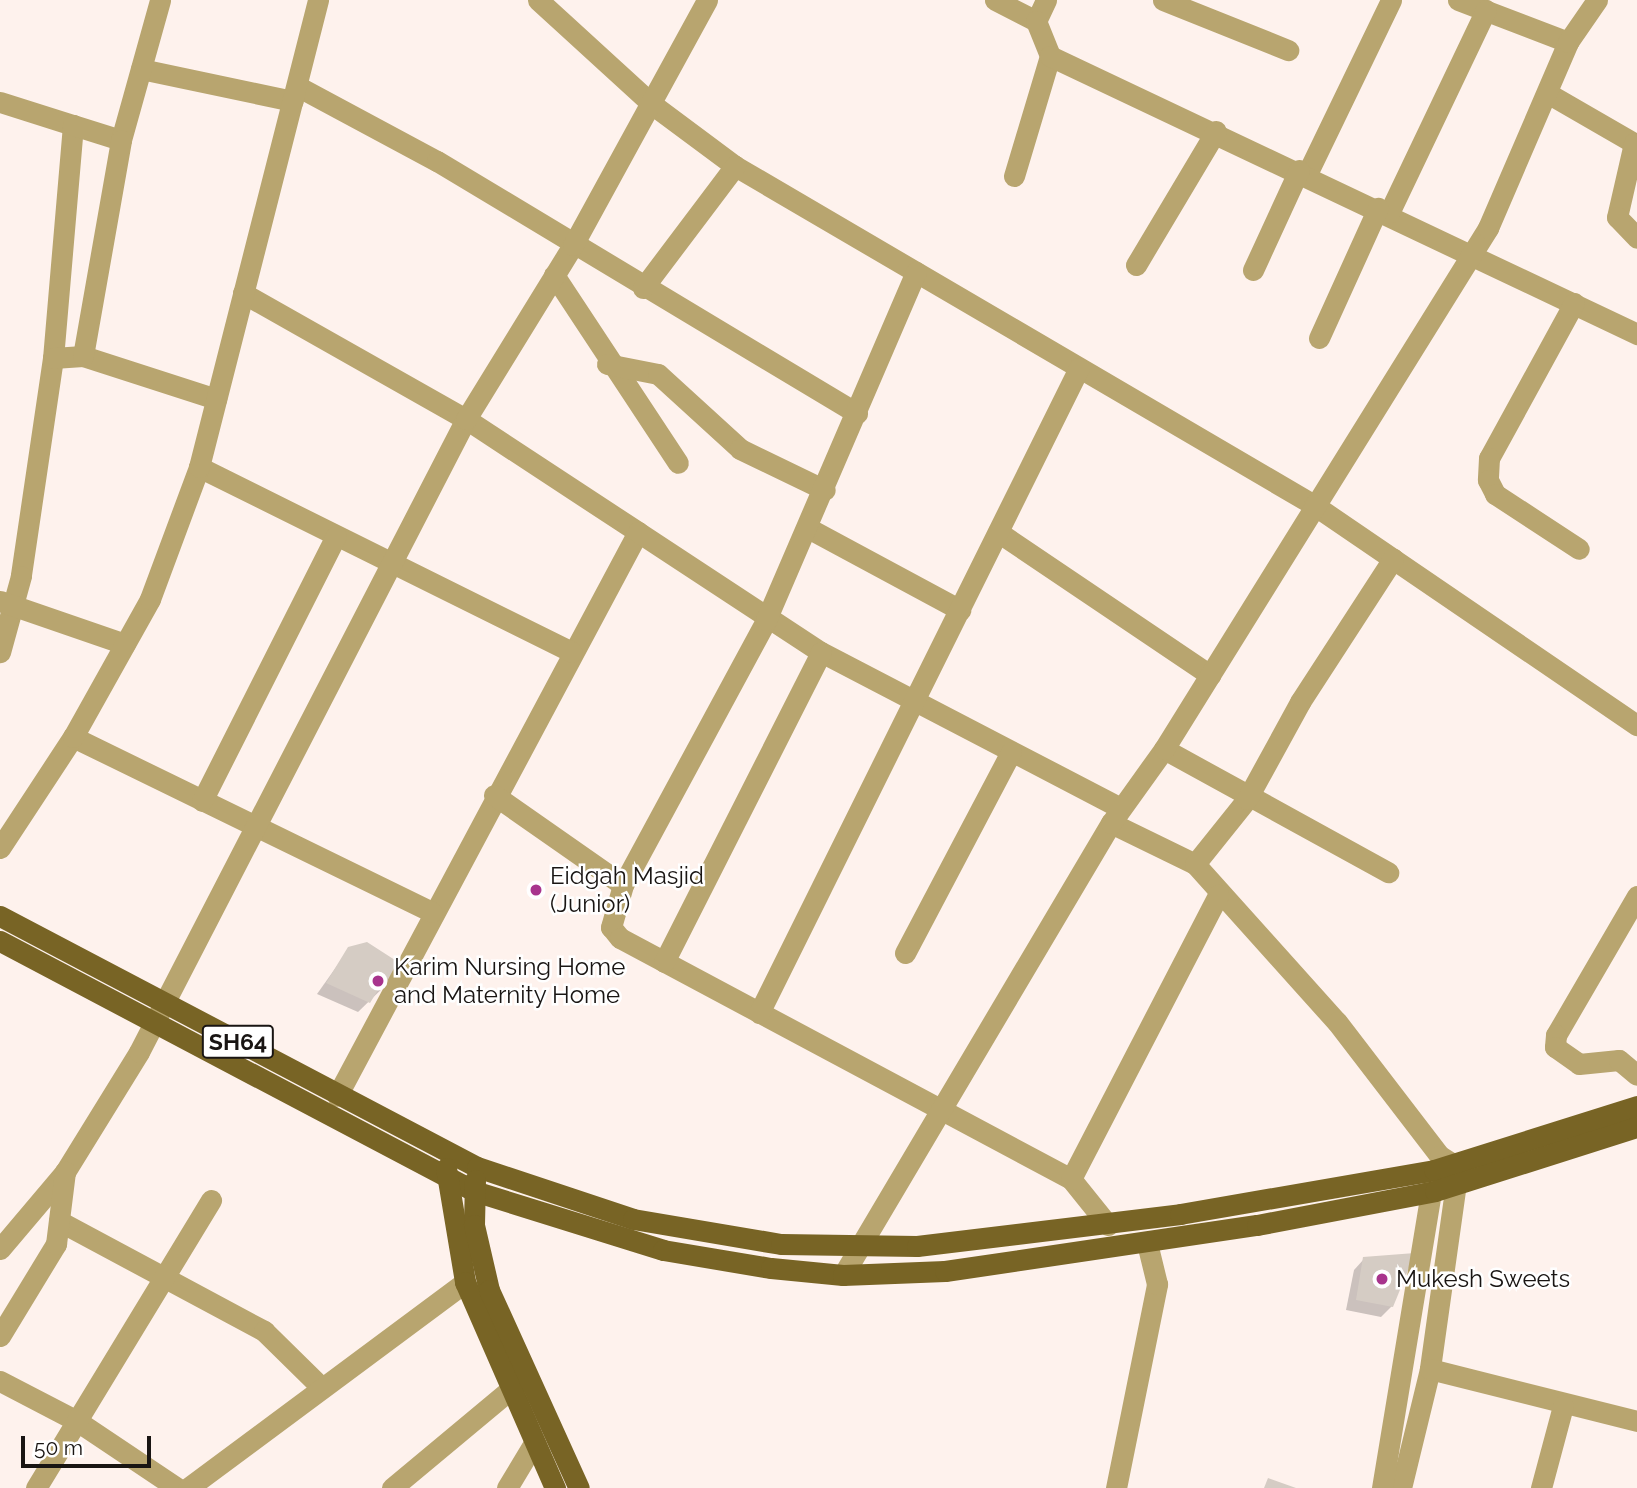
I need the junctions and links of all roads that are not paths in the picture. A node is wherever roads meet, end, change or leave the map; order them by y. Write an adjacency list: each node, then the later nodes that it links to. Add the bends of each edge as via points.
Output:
1 (160, 0): 16 (street)
2 (318, 0): 17 (street)
3 (538, 0): 20 (street)
4 (707, 0): 20 (street)
5 (995, 0): 12 (street)
6 (1046, 0): 12 (street)
7 (1163, 0): 14 (street)
8 (1391, 0): 25 (street)
9 (1458, 0): 11 (street)
10 (1597, 0): 13 (street)
11 (1486, 10): 13 (street); 27 (street)
12 (1036, 21): 15 (street)
13 (1568, 42): 18 (street)
14 (1288, 50)
15 (1050, 56): 22 (street); 26 (street)
16 (141, 69): 17 (street); 23 (street)
17 (295, 94): 29 (street, via 437,161); 36 (street)
18 (1549, 94): 28 (street, via 1634,143 1617,217 1622,230); 30 (street)
19 (0, 102): 21 (street)
20 (653, 105): 24 (street); 29 (street)
21 (74, 125): 23 (street); 41 (street)
22 (1216, 131): 25 (street); 31 (street)
23 (121, 141): 40 (street)
24 (735, 166): 33 (street); 35 (street)
25 (1303, 172): 27 (street); 32 (street)
26 (1014, 176)
27 (1383, 211): 30 (street); 39 (street)
28 (1637, 238)
29 (573, 244): 34 (street); 35 (street)
30 (1473, 254): 37 (street); 50 (street)
31 (1136, 265)
32 (1253, 270)
33 (916, 272): 43 (street); 45 (street)
34 (554, 275): 42 (street); 46 (street)
35 (643, 288): 45 (street)
36 (243, 293): 44 (street); 46 (street)
37 (1574, 303): 38 (street); 55 (street, via 1489,458 1488,480 1495,494)
38 (1637, 334)
39 (1319, 338)
40 (83, 356): 41 (street); 44 (street)
41 (52, 358): 58 (street)
42 (607, 364): 47 (street); 49 (street, via 659,374 740,449)
43 (1079, 368): 50 (street); 52 (street)
44 (216, 399): 48 (street)
45 (857, 413): 49 (street)
46 (466, 419): 53 (street); 57 (street)
47 (678, 463)
48 (199, 467): 54 (street); 61 (street, via 150,600)
49 (825, 490): 51 (street)
50 (1314, 505): 56 (street); 65 (street)
51 (808, 528): 59 (street); 60 (street)
52 (998, 531): 59 (street); 65 (street)
53 (638, 533): 60 (street); 63 (street)
54 (336, 536): 57 (street); 73 (street)
55 (1579, 549)
56 (1393, 559): 67 (street); 72 (street)
57 (392, 564): 63 (street); 75 (street)
58 (7, 603): 61 (street); 62 (street)
59 (960, 610): 66 (street)
60 (766, 620): 64 (street); 79 (street)
61 (125, 645): 68 (street)
62 (0, 652)
63 (572, 652): 71 (street)
64 (821, 652): 66 (street); 86 (street)
65 (1210, 675): 69 (street)
66 (913, 704): 70 (street); 88 (street)
67 (1637, 725)
68 (73, 737): 73 (street); 76 (street)
69 (1164, 749): 72 (street); 74 (street)
70 (1011, 752): 74 (street); 85 (street)
71 (494, 795): 79 (street); 82 (street)
72 (1247, 799): 77 (street); 78 (street)
73 (202, 801): 75 (street)
74 (1116, 816): 77 (street); 93 (street)
75 (258, 828): 82 (street); 87 (street)
76 (0, 848)
77 (1195, 864): 80 (street)
78 (1388, 872)
79 (623, 885): 86 (street, via 611,927)
80 (1218, 895): 98 (street, via 1337,1022); 100 (street)
81 (1637, 897): 90 (street, via 1556,1035 1555,1047 1579,1064 1619,1060)
82 (432, 912): 91 (street)
83 (0, 916): 87 (main road, SH64)
84 (0, 941): 89 (main road, SH64)
85 (905, 953)
86 (664, 962): 88 (street)
87 (165, 1002): 89 (street); 91 (main road, SH64)
88 (759, 1013): 93 (street)
89 (155, 1022): 97 (street); 99 (main road, SH64)
90 (1637, 1075)
91 (337, 1096): 95 (main road, SH64)
92 (1637, 1106): 98 (main road)
93 (942, 1110): 100 (street); 106 (street)
94 (1637, 1127): 98 (main road)
95 (446, 1154): 96 (main road, SH64); 99 (main road)
96 (477, 1167): 101 (main road); 106 (main road, via 633,1219)
97 (65, 1172): 103 (street); 107 (street)
98 (1444, 1173): 104 (main road); 105 (main road); 112 (street); 128 (street)
99 (446, 1178): 101 (main road, SH64); 110 (main road)
100 (1070, 1179): 104 (street)
101 (474, 1191): 109 (main road, via 663,1250); 126 (main road, via 489,1290)
102 (211, 1200): 108 (street)
103 (59, 1221): 108 (street); 111 (street, via 56,1244)
104 (1108, 1225): 106 (main road)
105 (1147, 1243): 109 (main road, via 1009,1264); 127 (street, via 1157,1283)
106 (856, 1249): 109 (street)
107 (0, 1250)
108 (167, 1273): 114 (street, via 264,1331); 117 (street)
109 (843, 1275)
110 (465, 1282): 114 (street); 115 (main road)
111 (0, 1336)
112 (1430, 1369): 116 (street); 129 (street)
113 (0, 1381): 117 (street)
114 (322, 1388): 122 (street)
115 (511, 1390): 119 (main road); 123 (street)
116 (1563, 1406): 118 (street); 130 (street)
117 (77, 1420): 120 (street); 121 (street)
118 (1637, 1421)
119 (534, 1443): 124 (street); 125 (main road)
120 (36, 1488)
121 (177, 1488)
122 (188, 1488)
123 (392, 1488)
124 (507, 1488)
125 (555, 1488)
126 (579, 1488)
127 (1116, 1488)
128 (1382, 1488)
129 (1401, 1488)
130 (1541, 1488)

